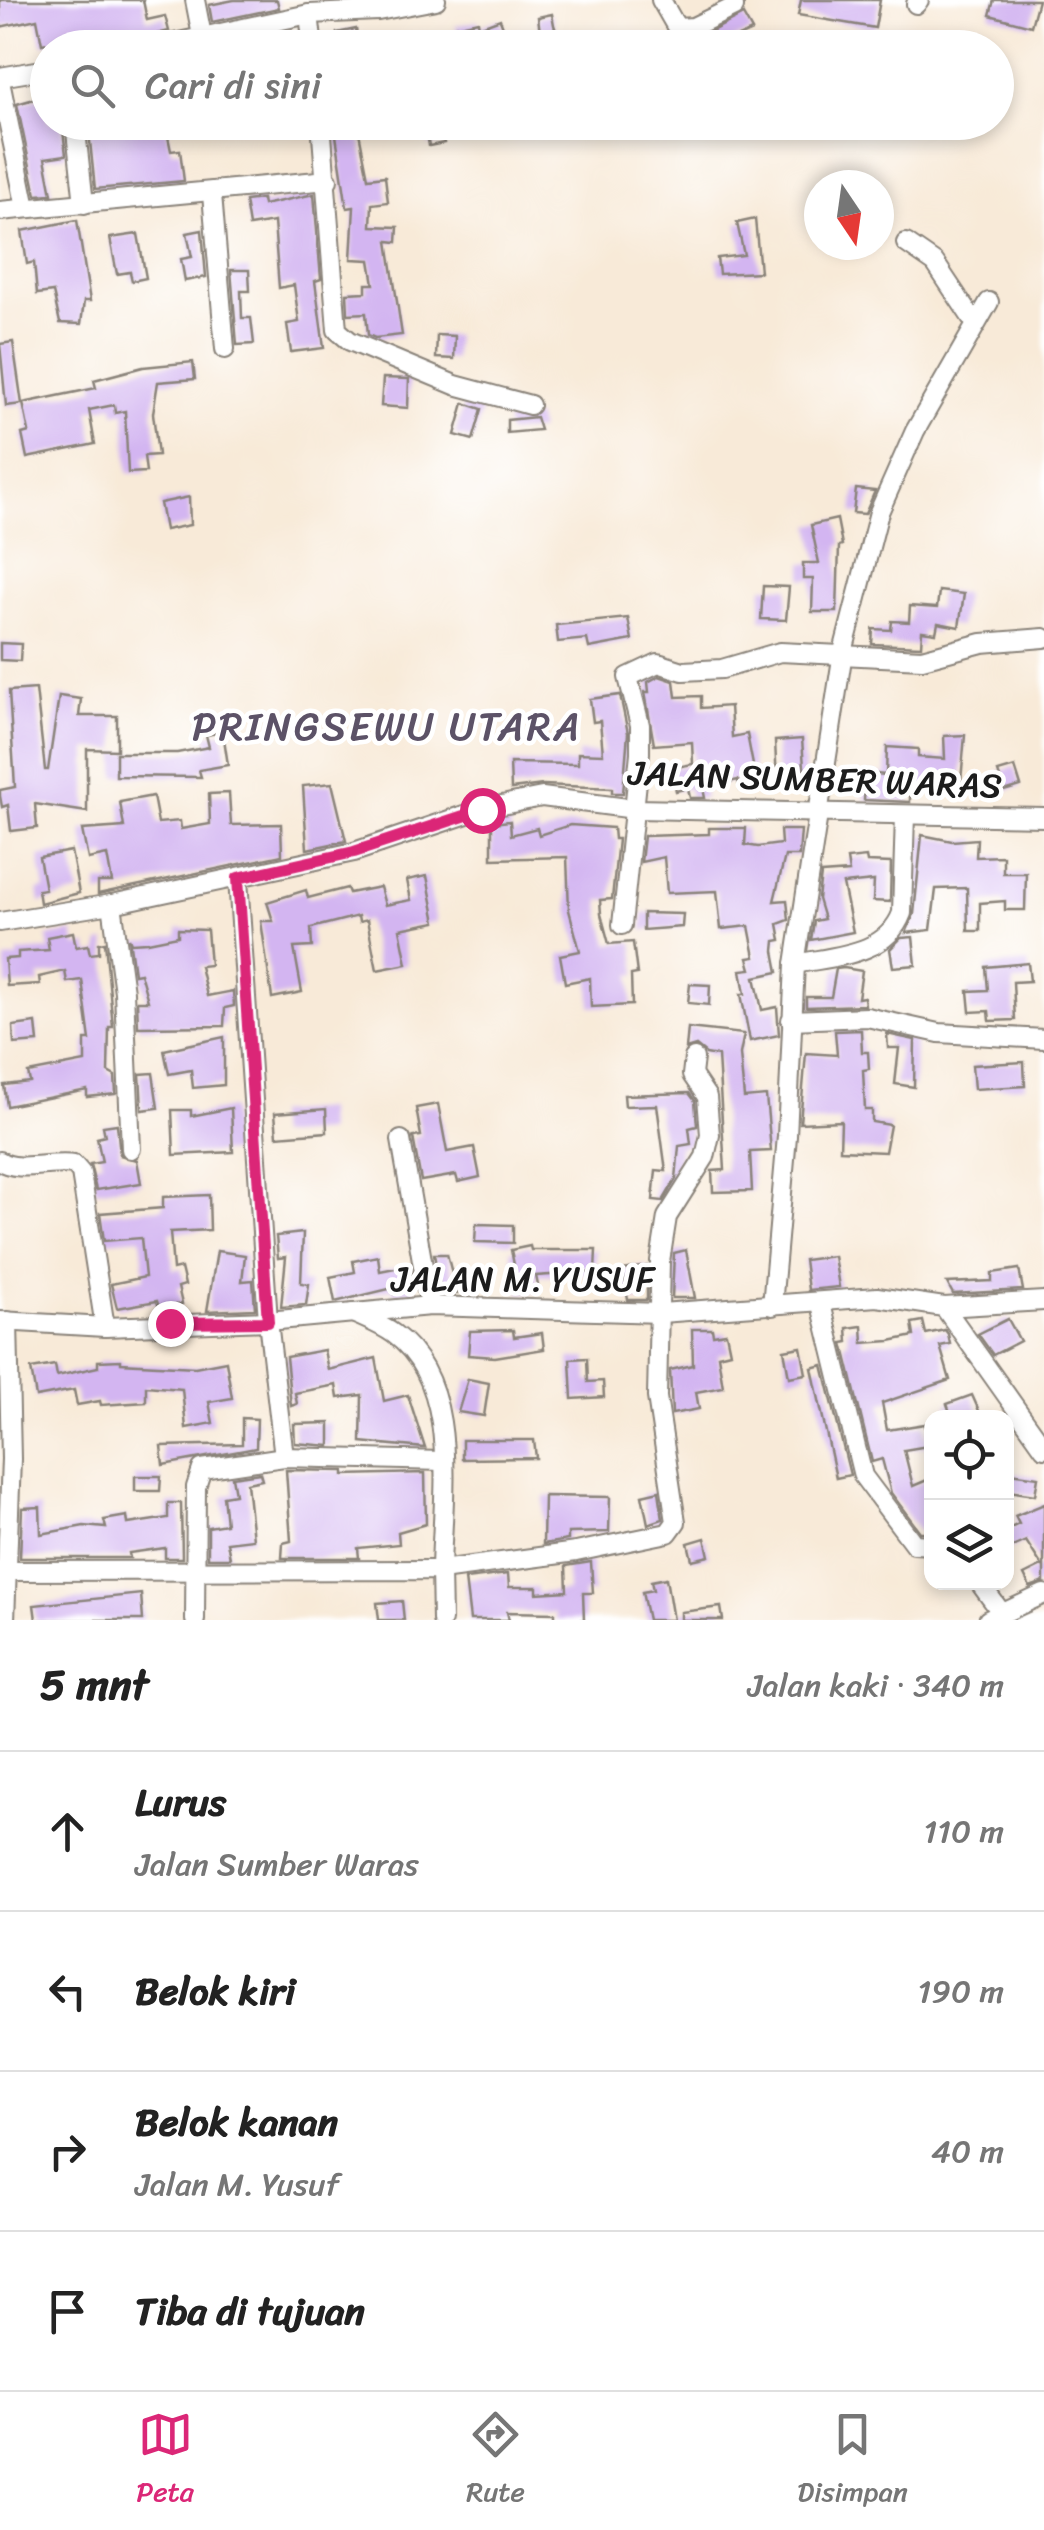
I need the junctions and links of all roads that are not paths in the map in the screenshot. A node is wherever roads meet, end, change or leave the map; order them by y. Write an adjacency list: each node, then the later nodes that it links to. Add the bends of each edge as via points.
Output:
1 (195, 0): 7 (street)
2 (436, 0): 4 (street, via 378,11)
3 (661, 0): 5 (street, via 678,28)
4 (338, 6): 6 (street)
5 (734, 7)
6 (309, 14): 8 (street); 9 (street)
7 (201, 30)
8 (231, 30)
9 (311, 30)
10 (30, 73): 11 (street)
11 (0, 79): 17 (street)
12 (77, 140): 16 (street)
13 (324, 140): 14 (street)
14 (328, 180): 15 (street); 23 (street, via 334,317 342,337 455,385)
15 (212, 194): 16 (street); 22 (street)
16 (84, 204): 17 (street)
17 (26, 208): 18 (street)
18 (0, 210)
19 (906, 242): 21 (street, via 934,263)
20 (989, 302): 21 (street)
21 (975, 323): 25 (street, via 914,431 879,512)
22 (225, 349)
23 (530, 405)
24 (1044, 638): 25 (street, via 982,643 922,659)
25 (844, 652): 26 (street, via 780,652 722,669 658,663 628,677 640,725); 27 (street)
26 (635, 809): 27 (street, JALAN SUMBER WARAS); 30 (street, JALAN SUMBER WARAS, via 542,797); 33 (street)
27 (815, 811): 28 (street, JALAN SUMBER WARAS); 34 (street)
28 (905, 815): 29 (street, JALAN SUMBER WARAS); 34 (street, via 897,926 874,946)
29 (1044, 817)
30 (238, 878): 31 (street, JALAN SUMBER WARAS); 49 (street)
31 (112, 904): 32 (street, JALAN SUMBER WARAS); 39 (street)
32 (0, 922)
33 (622, 926)
34 (794, 964): 35 (street)
35 (791, 1020): 36 (street, via 867,1017 939,1033); 44 (street)
36 (1044, 1039)
37 (694, 1058): 47 (street, via 692,1075 707,1098 710,1135 705,1157 662,1235)
38 (400, 1140): 43 (street)
39 (132, 1149)
40 (0, 1160): 50 (street, via 13,1166 64,1163 81,1173)
41 (1044, 1301): 45 (street, JALAN M. YUSUF)
42 (820, 1304): 44 (street, JALAN M. YUSUF); 45 (street, JALAN M. YUSUF, via 877,1298); 54 (street, via 863,1476 914,1544)
43 (430, 1306): 46 (street, JALAN M. YUSUF); 47 (street, JALAN M. YUSUF)
44 (772, 1306): 47 (street, JALAN M. YUSUF)
45 (944, 1307): 51 (street)
46 (350, 1312): 49 (street, JALAN M. YUSUF); 53 (street, via 393,1333 426,1370 439,1412)
47 (661, 1313): 55 (street, via 657,1397 674,1527 576,1552)
48 (4, 1321): 50 (street, JALAN M. YUSUF); 56 (street, via 11,1459)
49 (268, 1322): 50 (street, JALAN M. YUSUF); 52 (street)
50 (105, 1326)
51 (1044, 1448)
52 (284, 1457): 53 (street); 57 (street, via 202,1469)
53 (443, 1461): 55 (street)
54 (924, 1545)
55 (441, 1570): 57 (street); 63 (street)
56 (3, 1572): 57 (street); 61 (street)
57 (196, 1572): 62 (street)
58 (983, 1590): 60 (street)
59 (1044, 1594): 60 (street)
60 (994, 1616)
61 (5, 1620)
62 (195, 1620)
63 (442, 1620)

